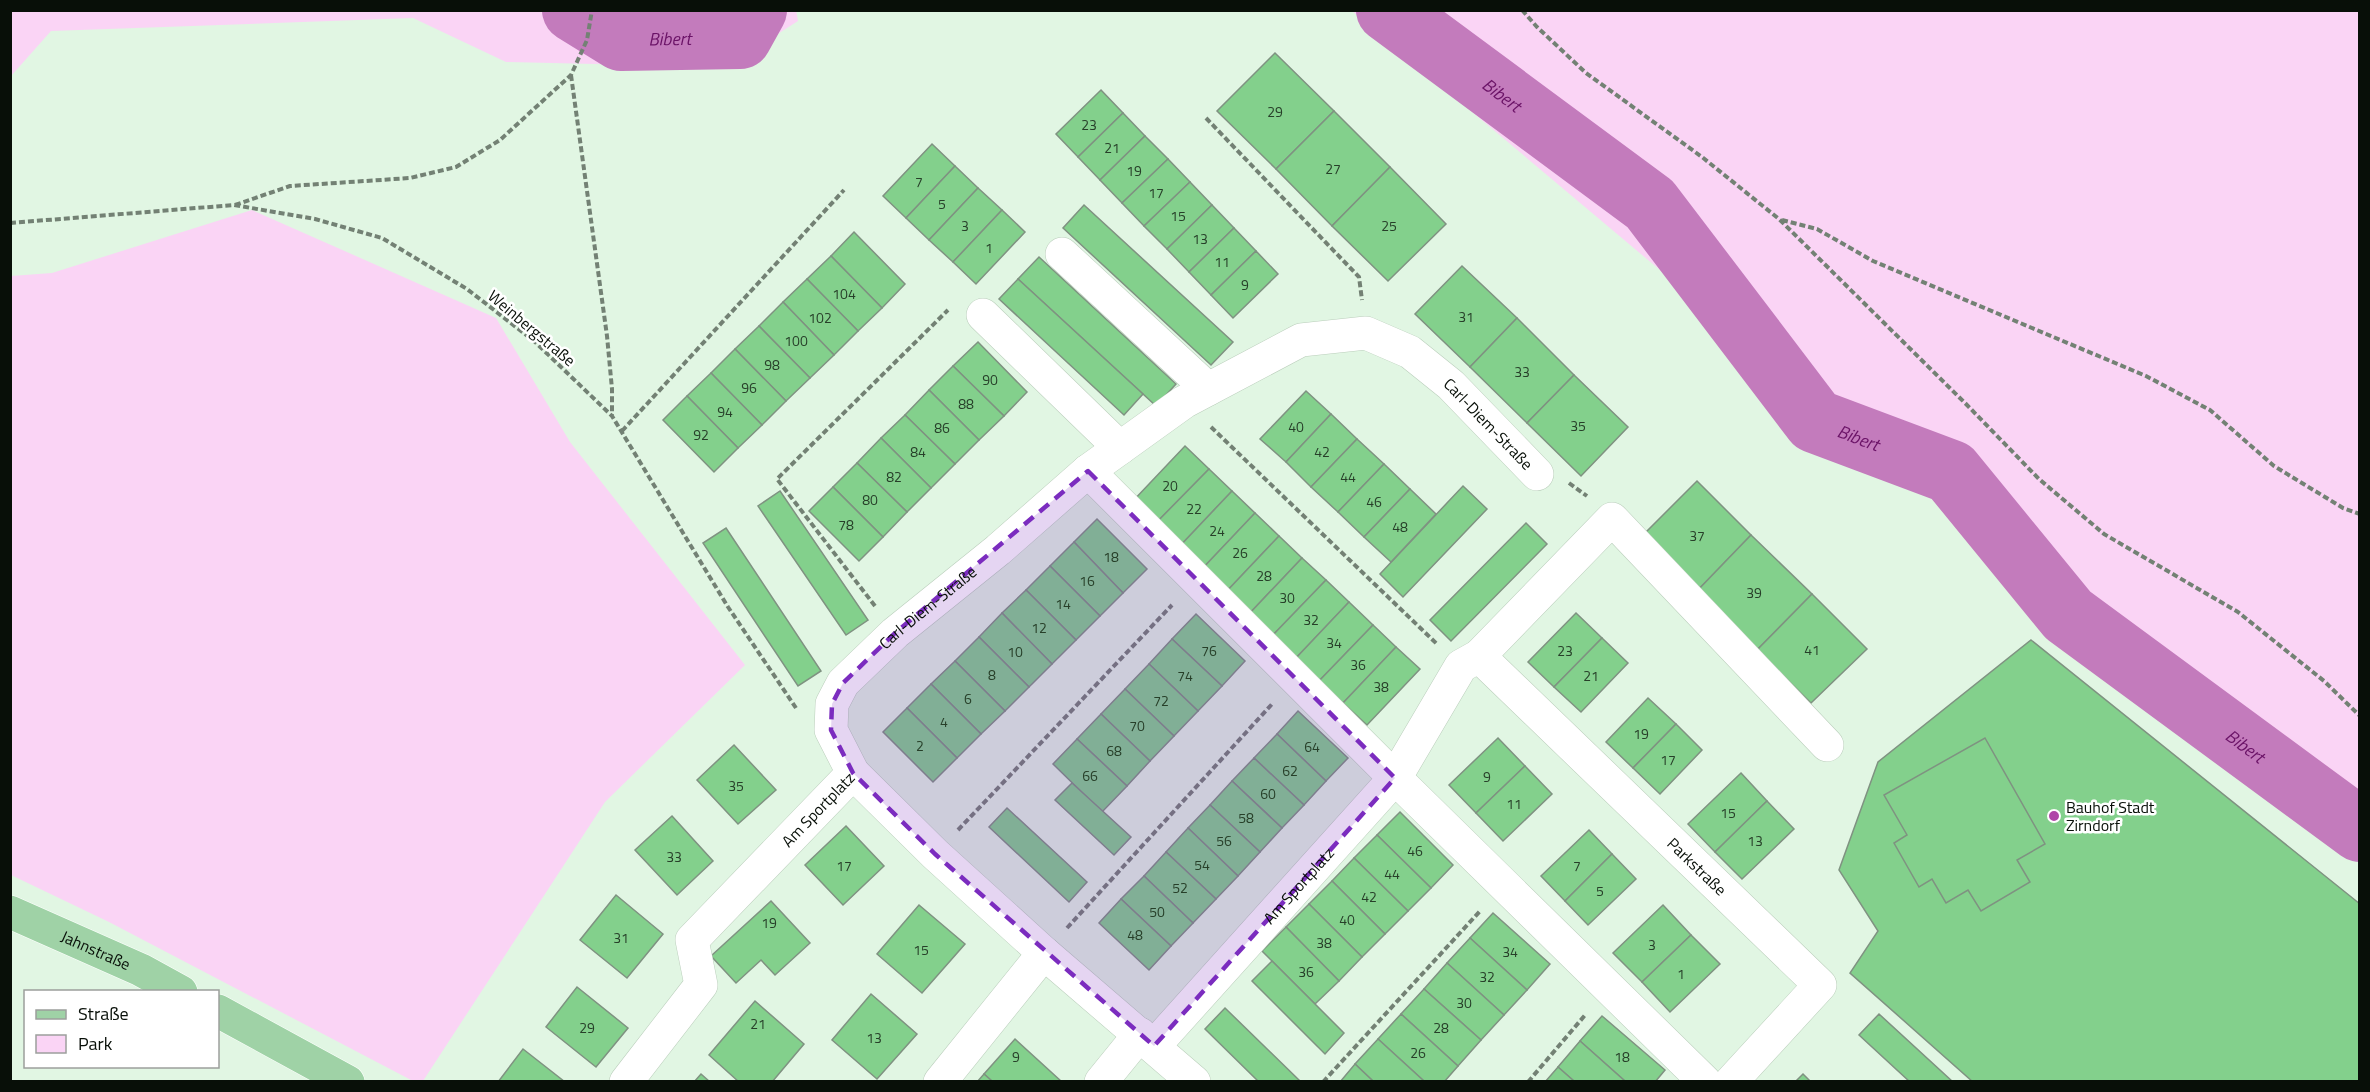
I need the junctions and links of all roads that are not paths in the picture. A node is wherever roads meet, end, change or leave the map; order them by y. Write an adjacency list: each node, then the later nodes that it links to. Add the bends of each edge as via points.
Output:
1 (1062, 254): 3 (street)
2 (968, 310): 4 (street)
3 (1196, 396): 4 (street, Carl-Diem-Straße); 6 (street, Carl-Diem-Straße, via 1301,340 1366,333 1410,352 1451,385)
4 (1120, 448): 5 (street, Carl-Diem-Straße)
5 (1088, 471): 9 (street, Carl-Diem-Straße, via 896,633 843,683 832,704 831,729); 10 (street)
6 (1537, 474)
7 (1470, 661): 8 (street, via 1612,519); 10 (street); 22 (street, Parkstraße, via 1820,985)
8 (1827, 745)
9 (853, 773): 12 (street, Am Sportplatz); 17 (street, Am Sportplatz, via 692,940 701,985)
10 (1395, 778): 15 (street, Am Sportplatz); 21 (street)
11 (10, 912): 13 (main road, Jahnstraße)
12 (1044, 953): 15 (street, Am Sportplatz); 18 (street)
13 (177, 990)
14 (219, 1012): 16 (main road)
15 (1147, 1040): 19 (street); 20 (street, Am Sportplatz)
16 (348, 1082)
17 (626, 1082)
18 (940, 1082)
19 (1101, 1082)
20 (1194, 1082)
21 (1705, 1082)
22 (1731, 1082)

